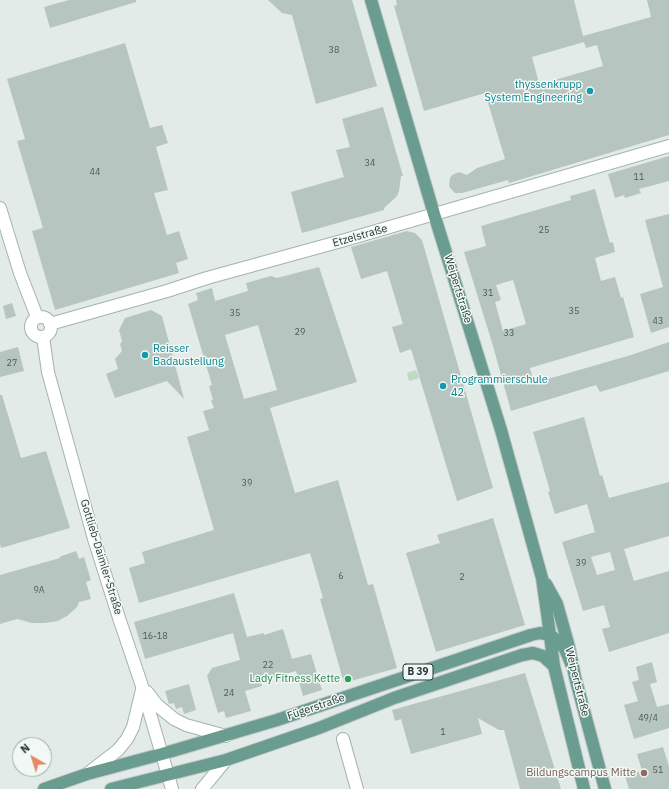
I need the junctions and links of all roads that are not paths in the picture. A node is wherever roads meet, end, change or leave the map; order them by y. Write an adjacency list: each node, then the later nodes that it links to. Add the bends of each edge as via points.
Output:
1 (371, 0): 4 (main road, Weipertstraße)
2 (669, 146): 4 (street, Etzelstraße)
3 (0, 208): 5 (street)
4 (434, 214): 6 (street, Etzelstraße); 8 (main road, Weipertstraße, via 502,430)
5 (37, 317): 6 (street, via 48,319); 7 (street, via 31,322 30,330 35,336)
6 (50, 324): 7 (street, via 48,334)
7 (43, 337): 12 (street, Gottlieb-Daimler-Straße, via 48,372 94,539)
8 (542, 578): 9 (main road, Weipertstraße); 11 (main road, Weipertstraße, via 556,604)
9 (550, 635): 10 (main road, Weipertstraße); 11 (main road, via 565,649); 13 (main road, Fügerstraße / B 39, via 540,633 506,642)
10 (554, 666): 16 (main road, Fügerstraße / B 39, via 543,656 533,653 522,655 394,698 319,728); 24 (main road, Weipertstraße)
11 (572, 666): 25 (main road, Weipertstraße)
12 (143, 687): 13 (street, via 157,705 174,719); 15 (street, Gottlieb-Daimler-Straße); 17 (street, via 134,727 127,739 118,750)
13 (226, 736): 15 (main road, Fügerstraße / B 39)
14 (343, 739): 23 (street)
15 (162, 754): 17 (main road, Fügerstraße / B 39); 18 (street, Gottlieb-Daimler-Straße)
16 (226, 760): 18 (main road, Fügerstraße / B 39); 22 (street)
17 (87, 774): 19 (main road, Fügerstraße / B 39)
18 (168, 774): 20 (main road, Fügerstraße / B 39); 21 (street, Gottlieb-Daimler-Straße)
19 (44, 789)
20 (111, 789)
21 (172, 789)
22 (202, 789)
23 (358, 789)
24 (584, 789)
25 (605, 789)

